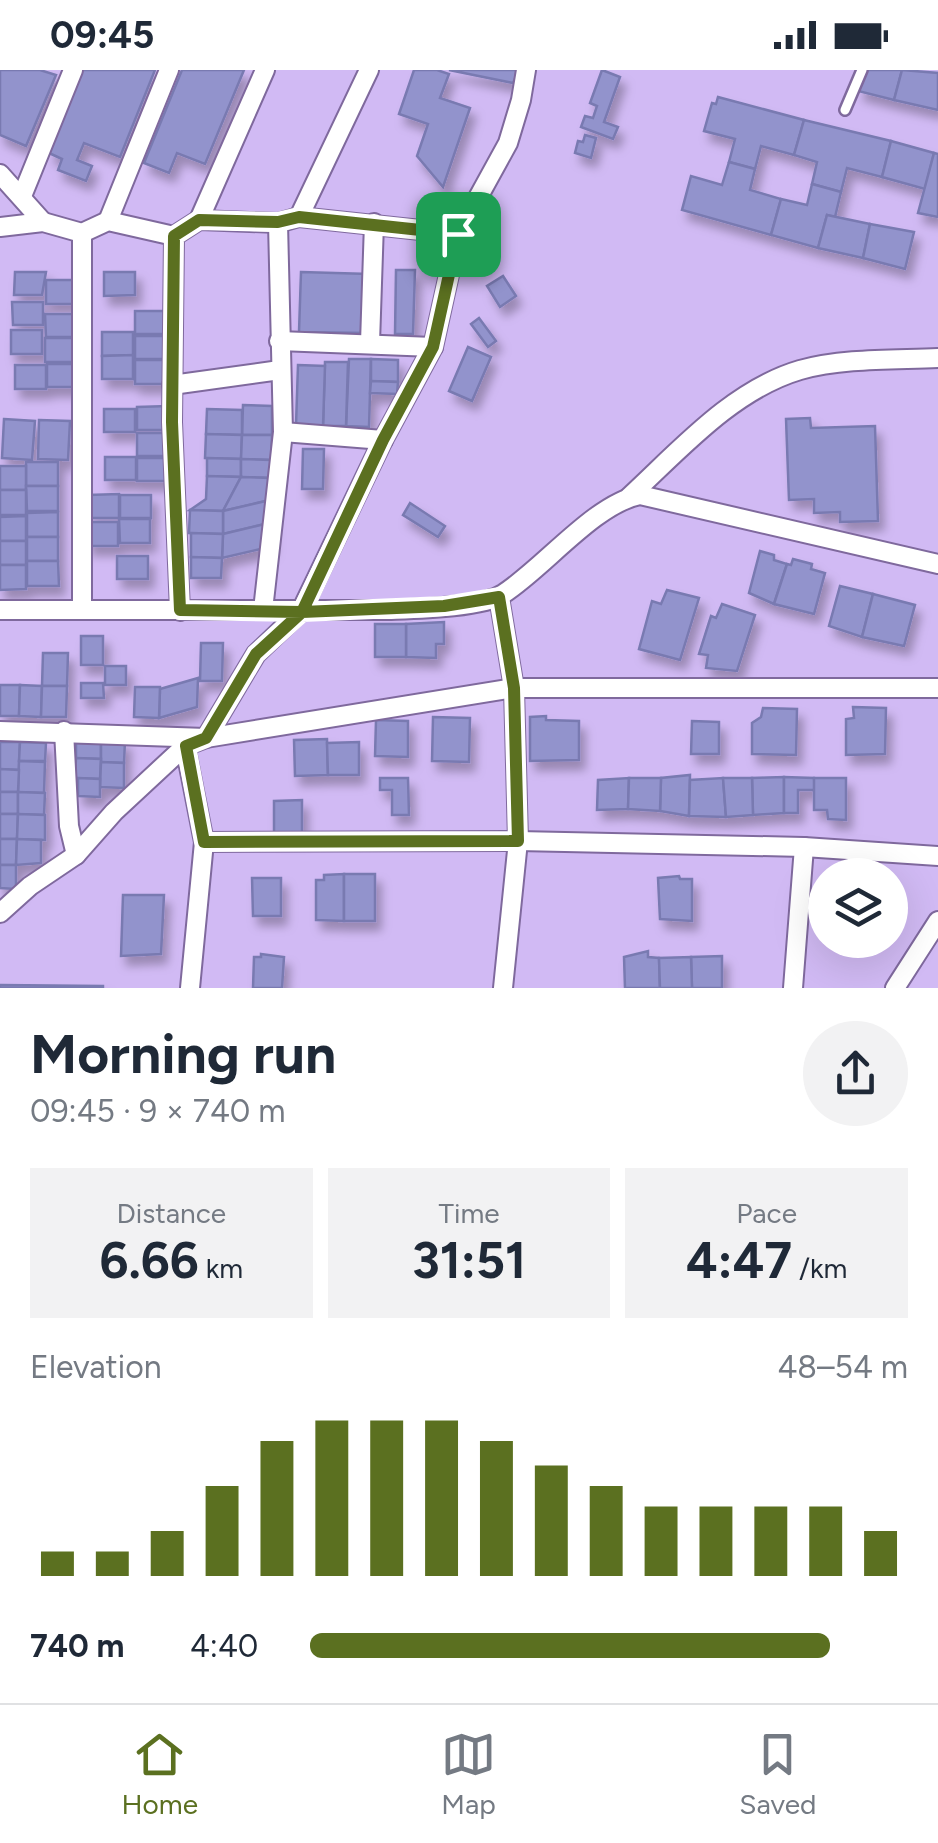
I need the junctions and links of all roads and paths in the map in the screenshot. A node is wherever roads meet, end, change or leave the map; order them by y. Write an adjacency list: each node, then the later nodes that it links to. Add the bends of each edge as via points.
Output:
1 (73, 70): 9 (street)
2 (170, 70): 12 (street)
3 (265, 70): 11 (street)
4 (370, 70): 10 (street)
5 (526, 70): 18 (street, via 508,143)
6 (862, 70): 7 (lane)
7 (845, 110)
8 (0, 174): 9 (street)
9 (22, 196): 13 (street)
10 (299, 217): 14 (street); 15 (street)
11 (199, 220): 14 (street); 19 (street)
12 (108, 221): 17 (street); 19 (street)
13 (44, 222): 16 (street); 17 (street)
14 (278, 222): 20 (street)
15 (374, 223): 18 (street); 21 (street)
16 (0, 228)
17 (82, 233): 31 (street)
18 (458, 234): 22 (street)
19 (174, 236): 25 (street)
20 (279, 341): 21 (street); 24 (street)
21 (370, 342): 22 (street)
22 (433, 347): 27 (street)
23 (938, 358): 28 (street, via 801,370 753,390)
24 (280, 370): 25 (street); 26 (street)
25 (172, 385): 33 (street)
26 (283, 432): 27 (street); 34 (street)
27 (383, 440): 35 (street)
28 (628, 498): 29 (street, via 658,497); 30 (street)
29 (938, 564)
30 (499, 597): 35 (street, via 425,608); 36 (street)
31 (82, 609): 32 (street); 33 (street)
32 (0, 610)
33 (180, 610): 34 (street)
34 (263, 610): 35 (street)
35 (302, 612): 40 (street, via 256,654)
36 (514, 688): 37 (street); 40 (street); 42 (street)
37 (938, 688)
38 (0, 731): 39 (street)
39 (64, 731): 40 (street); 45 (street)
40 (206, 738): 41 (street)
41 (186, 746): 43 (street); 45 (street)
42 (518, 841): 43 (street); 44 (street); 50 (street)
43 (204, 842): 49 (street)
44 (804, 846): 46 (street); 51 (street)
45 (76, 855): 47 (street)
46 (938, 856)
47 (0, 914)
48 (938, 920): 52 (street)
49 (190, 988)
50 (503, 988)
51 (792, 988)
52 (896, 988)

